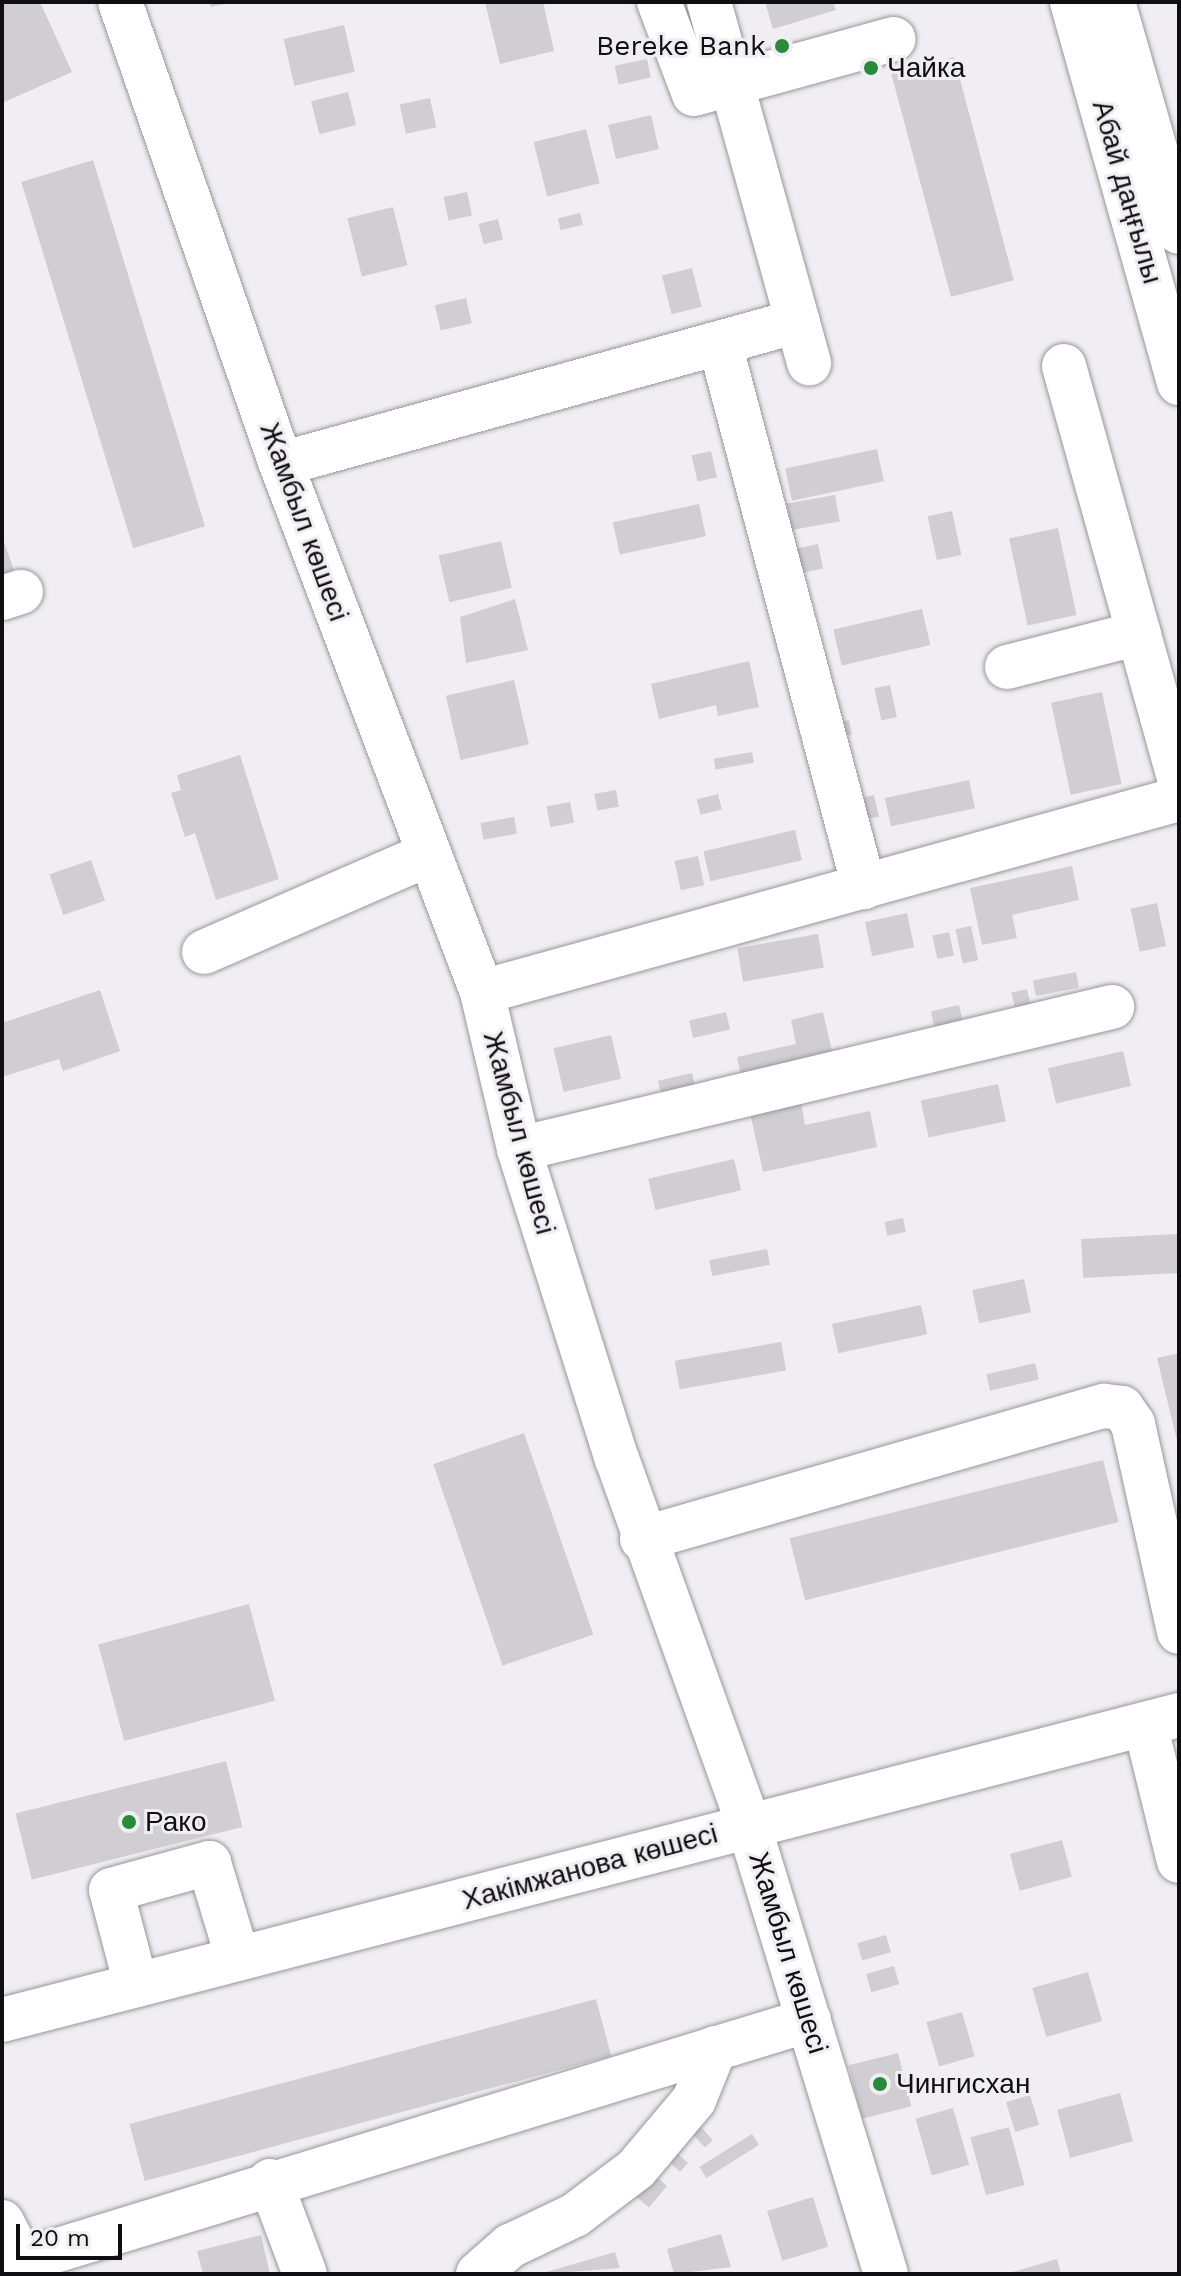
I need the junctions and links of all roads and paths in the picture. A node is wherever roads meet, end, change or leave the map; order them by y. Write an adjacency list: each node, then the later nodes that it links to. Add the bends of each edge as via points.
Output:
1 (122, 2): 14 (street, Жамбыл көшесі)
2 (659, 2): 7 (street, via 694,94)
3 (709, 2): 7 (street)
4 (1072, 2): 13 (street, Абай даңғылы)
5 (1113, 2): 8 (street, Абай даңғылы)
6 (894, 39): 7 (street)
7 (731, 83): 9 (street)
8 (1179, 232)
9 (798, 321): 10 (street); 11 (street)
10 (720, 344): 14 (street); 20 (street)
11 (809, 363)
12 (1064, 366): 15 (street)
13 (1179, 383)
14 (281, 464): 19 (street, Жамбыл көшесі)
15 (1139, 633): 16 (street); 17 (street)
16 (1007, 667)
17 (1179, 777)
18 (1179, 799): 20 (street)
19 (429, 854): 21 (street); 22 (street, Жамбыл көшесі)
20 (864, 887): 22 (street)
21 (204, 952)
22 (482, 992): 24 (street, Жамбыл көшесі)
23 (1112, 1007): 24 (street)
24 (519, 1149): 25 (street, Жамбыл көшесі)
25 (642, 1539): 26 (street, via 1104,1406 1122,1408 1133,1424); 29 (street, Жамбыл көшесі)
26 (1178, 1627)
27 (1162, 1719): 28 (street); 29 (street, Хакімжанова көшесі)
28 (1173, 1813): 30 (street)
29 (749, 1826): 31 (street, Хакімжанова көшесі); 34 (street, Жамбыл көшесі)
30 (1179, 1861)
31 (238, 1959): 32 (street, Хакімжанова көшесі); 32 (street, via 209,1863 111,1890)
32 (136, 1985): 33 (street, Хакімжанова көшесі)
33 (2, 2020)
34 (809, 2020): 35 (street); 41 (street, Жамбыл көшесі)
35 (715, 2048): 36 (street); 40 (street, via 694,2100 636,2169 575,2215 510,2246)
36 (270, 2181): 38 (street); 39 (street)
37 (2, 2222): 38 (street)
38 (25, 2267)
39 (305, 2274)
40 (478, 2274)
41 (886, 2274)

